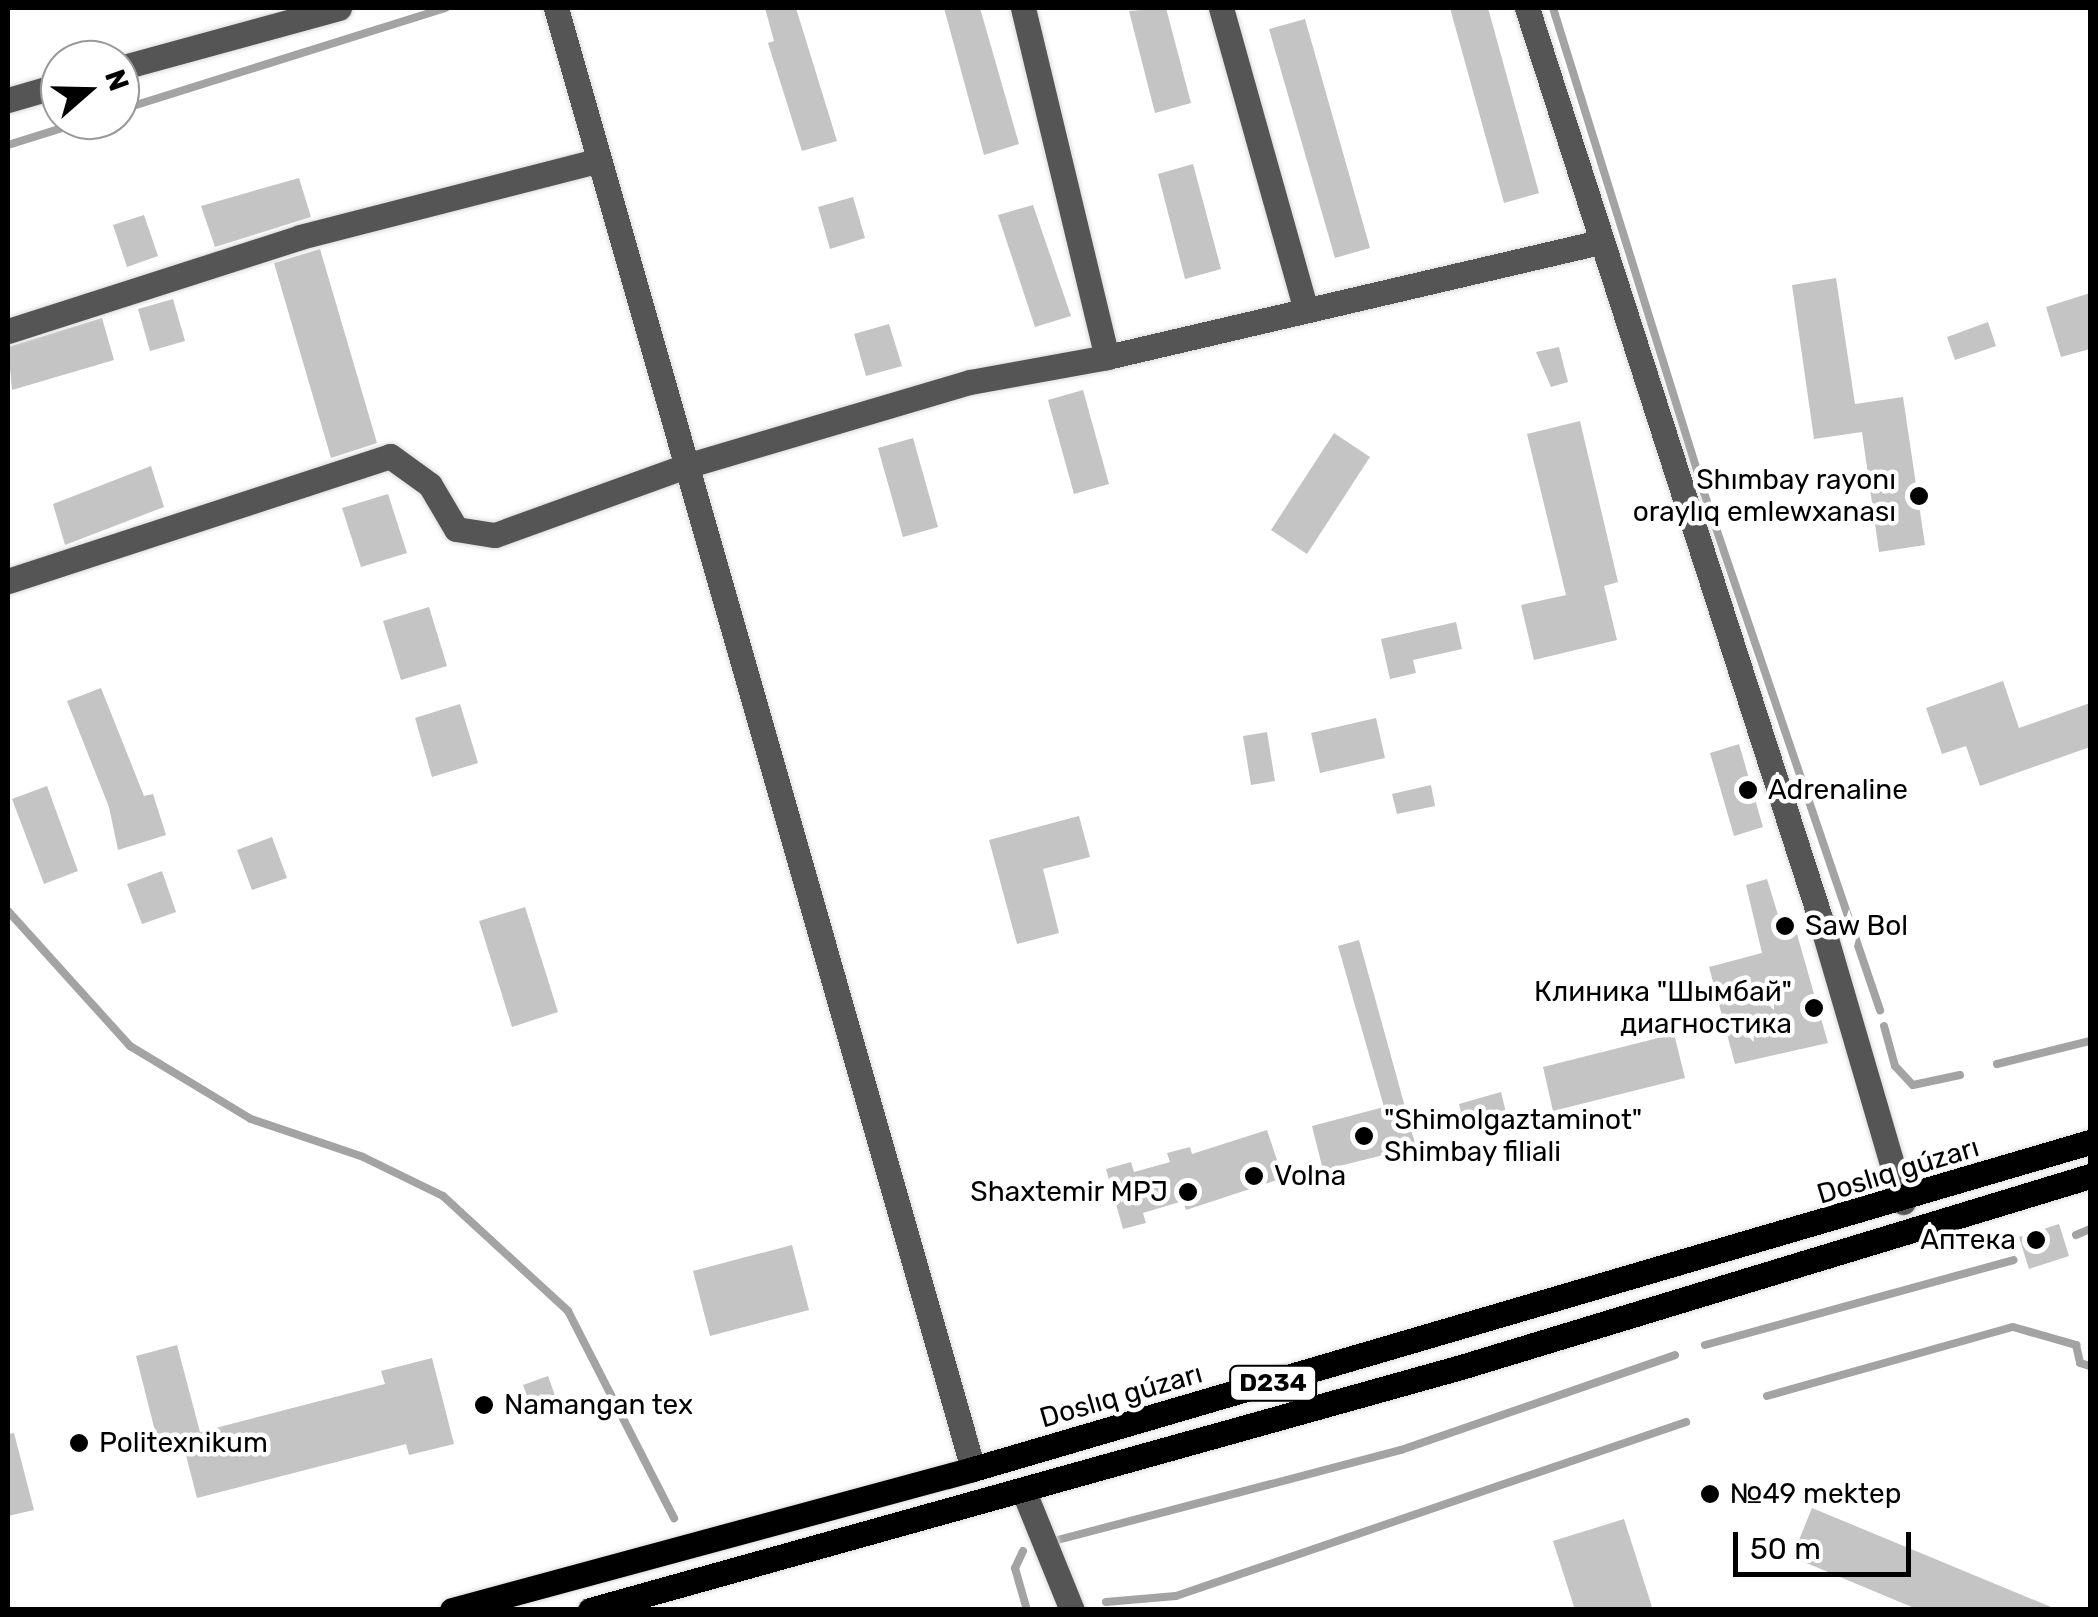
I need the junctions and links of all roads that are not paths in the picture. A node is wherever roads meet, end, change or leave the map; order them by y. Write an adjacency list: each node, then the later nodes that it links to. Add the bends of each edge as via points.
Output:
1 (339, 8): 6 (street)
2 (556, 8): 9 (street)
3 (1023, 8): 13 (street)
4 (1220, 8): 11 (street)
5 (1527, 8): 10 (street)
6 (140, 63)
7 (40, 91): 8 (street)
8 (8, 100)
9 (596, 161): 12 (street, via 300,237); 14 (street)
10 (1600, 242): 11 (street); 20 (street, via 1820,918)
11 (1305, 306): 13 (street)
12 (8, 331)
13 (1107, 357): 14 (street, via 970,382)
14 (686, 466): 15 (street, via 495,535 456,528 430,485 390,456); 21 (street)
15 (8, 581)
16 (2090, 1142): 17 (main road, Doslıq gúzarı / D234)
17 (2040, 1159): 19 (main road); 20 (main road, Doslıq gúzarı / D234)
18 (2090, 1176): 19 (main road, D234)
19 (2050, 1189): 22 (main road, D234)
20 (1903, 1202): 21 (main road, Doslıq gúzarı / D234)
21 (973, 1469): 23 (main road, Doslıq gúzarı / D234)
22 (1024, 1492): 24 (main road, D234); 25 (street)
23 (452, 1610)
24 (590, 1610)
25 (1072, 1610)

